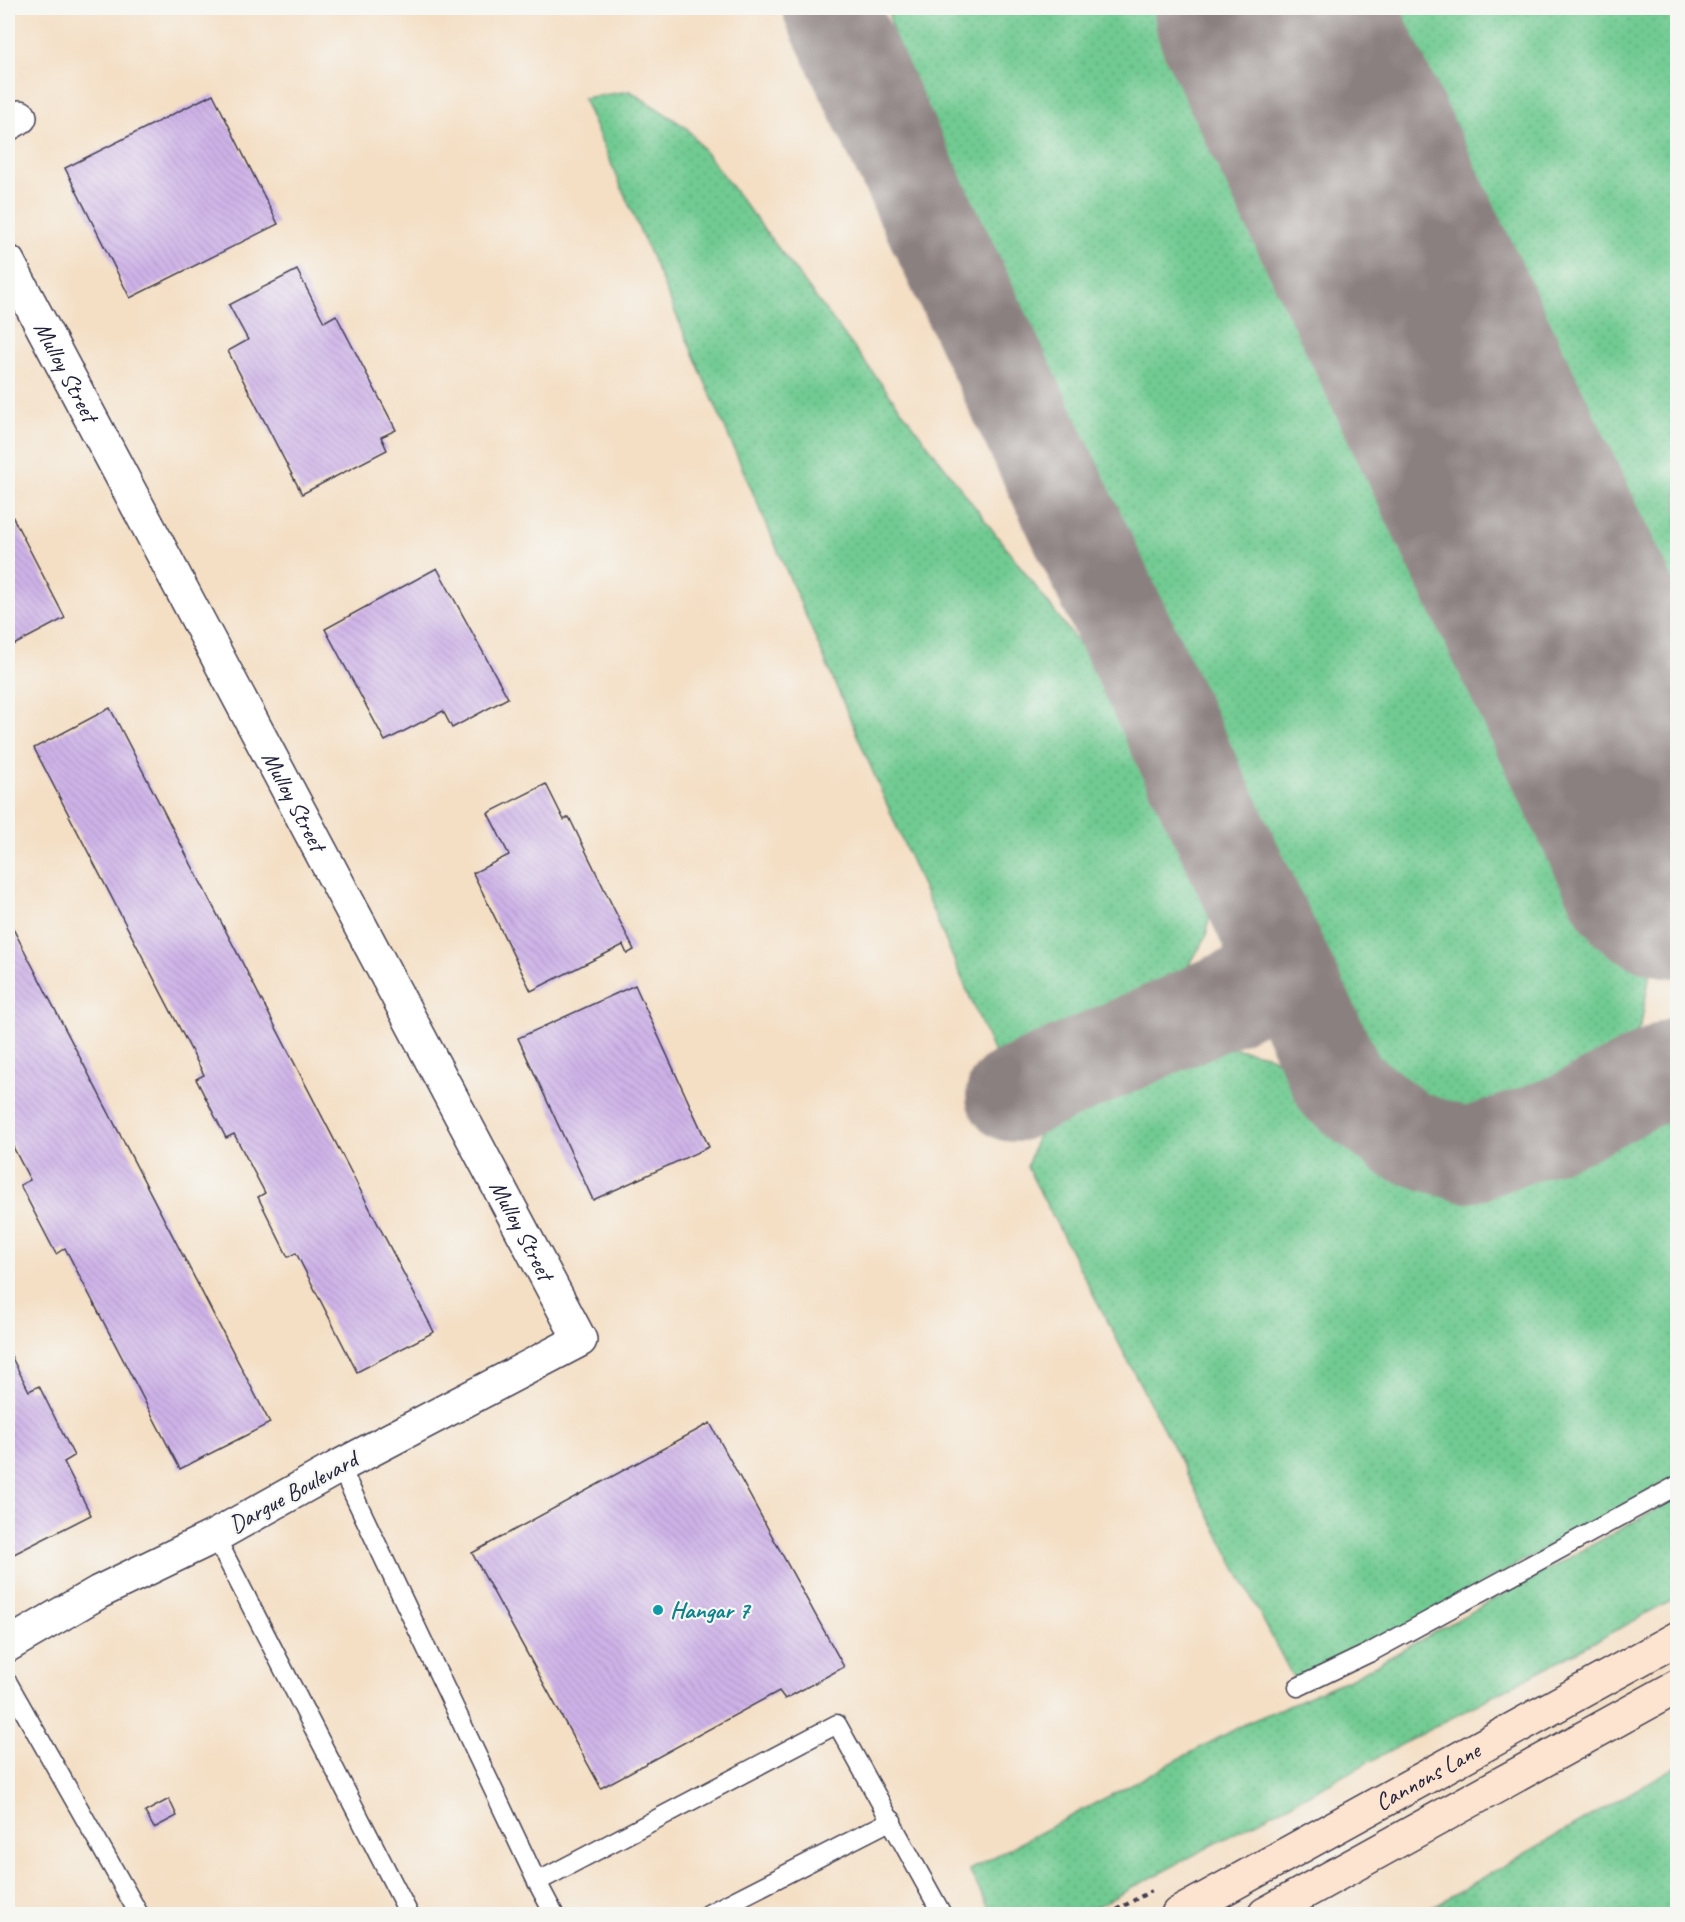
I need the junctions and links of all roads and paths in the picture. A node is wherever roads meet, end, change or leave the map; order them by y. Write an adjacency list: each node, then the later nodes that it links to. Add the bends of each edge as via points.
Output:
1 (8, 262): 2 (street, Mulloy Street)
2 (580, 1340): 3 (street, Dargue Boulevard)
3 (340, 1466): 5 (street, Dargue Boulevard); 12 (lane)
4 (1677, 1485): 10 (lane, via 1369,1653)
5 (215, 1536): 7 (street, Dargue Boulevard, via 99,1592); 14 (lane)
6 (1677, 1638): 18 (main road, Cannons Lane)
7 (8, 1645)
8 (8, 1683): 13 (lane)
9 (1677, 1686): 19 (main road, Cannons Lane)
10 (1298, 1687)
11 (892, 1820): 12 (lane, via 837,1724); 16 (lane); 17 (lane)
12 (537, 1882): 15 (lane)
13 (139, 1914)
14 (409, 1914)
15 (554, 1914)
16 (708, 1914)
17 (942, 1914)
18 (1179, 1914)
19 (1265, 1914)

